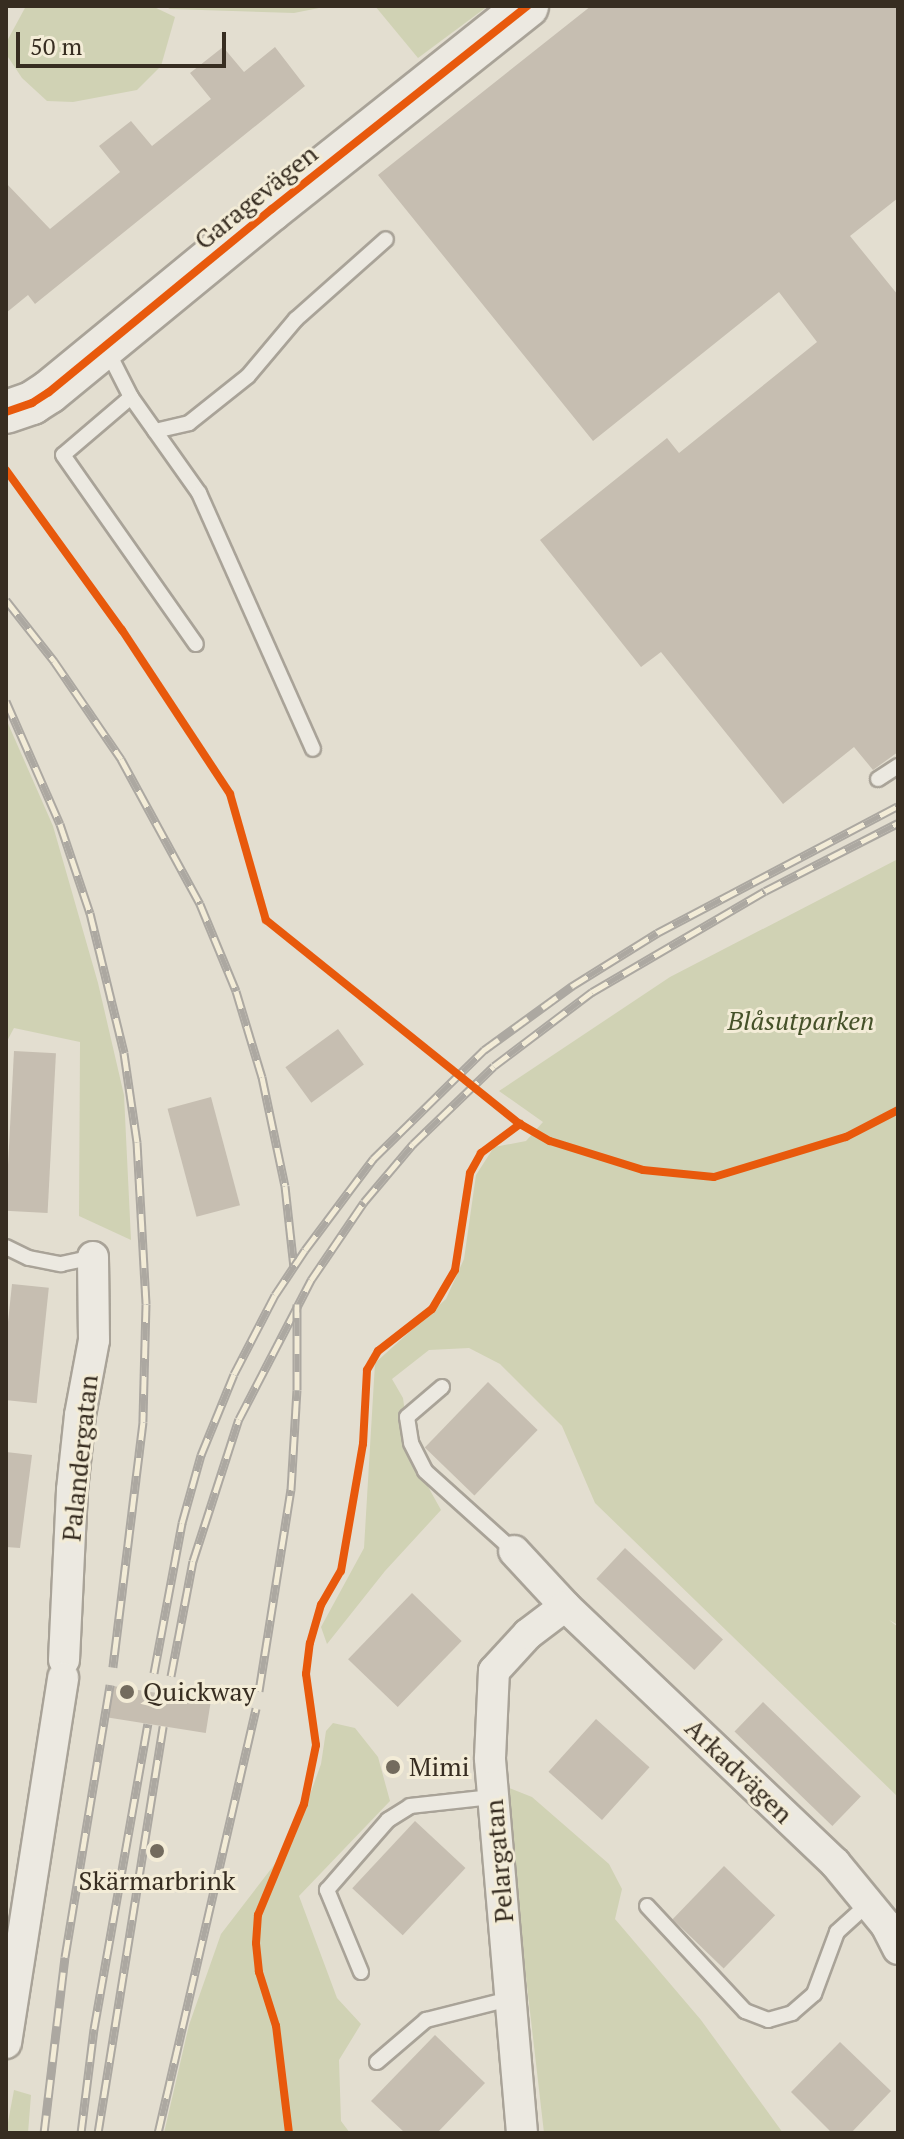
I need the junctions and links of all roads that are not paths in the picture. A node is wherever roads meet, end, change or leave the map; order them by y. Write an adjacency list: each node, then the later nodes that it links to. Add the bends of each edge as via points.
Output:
1 (527, 6): 3 (street, Garagevägen)
2 (386, 239): 6 (lane, via 296,319 248,376 189,423)
3 (106, 347): 4 (lane); 5 (street, Garagevägen, via 49,392)
4 (131, 397): 6 (lane); 7 (lane, via 63,455)
5 (6, 412)
6 (155, 431): 8 (lane, via 199,493)
7 (196, 644)
8 (313, 749)
9 (898, 766): 10 (lane)
10 (878, 779)
11 (6, 1247): 12 (lane, via 61,1264)
12 (93, 1257): 22 (street, Palandergatan, via 94,1340 72,1490 64,1668)
13 (442, 1387): 14 (lane, via 407,1417 411,1443 425,1471)
14 (514, 1551): 15 (street, Arkadvägen)
15 (560, 1610): 16 (street, Pelargatan, via 528,1634 494,1671); 17 (street, Arkadvägen, via 835,1863)
16 (492, 1797): 20 (lane, via 410,1806 388,1820 327,1890); 21 (street, Pelargatan)
17 (869, 1903): 18 (lane, via 837,1932 814,1994 792,2013 768,2020 745,2011); 19 (street, Arkadvägen)
18 (647, 1906)
19 (898, 1949)
20 (361, 1972)
21 (509, 1999): 23 (lane, via 426,2020); 24 (street, Pelargatan)
22 (6, 2043)
23 (377, 2062)
24 (522, 2133)

